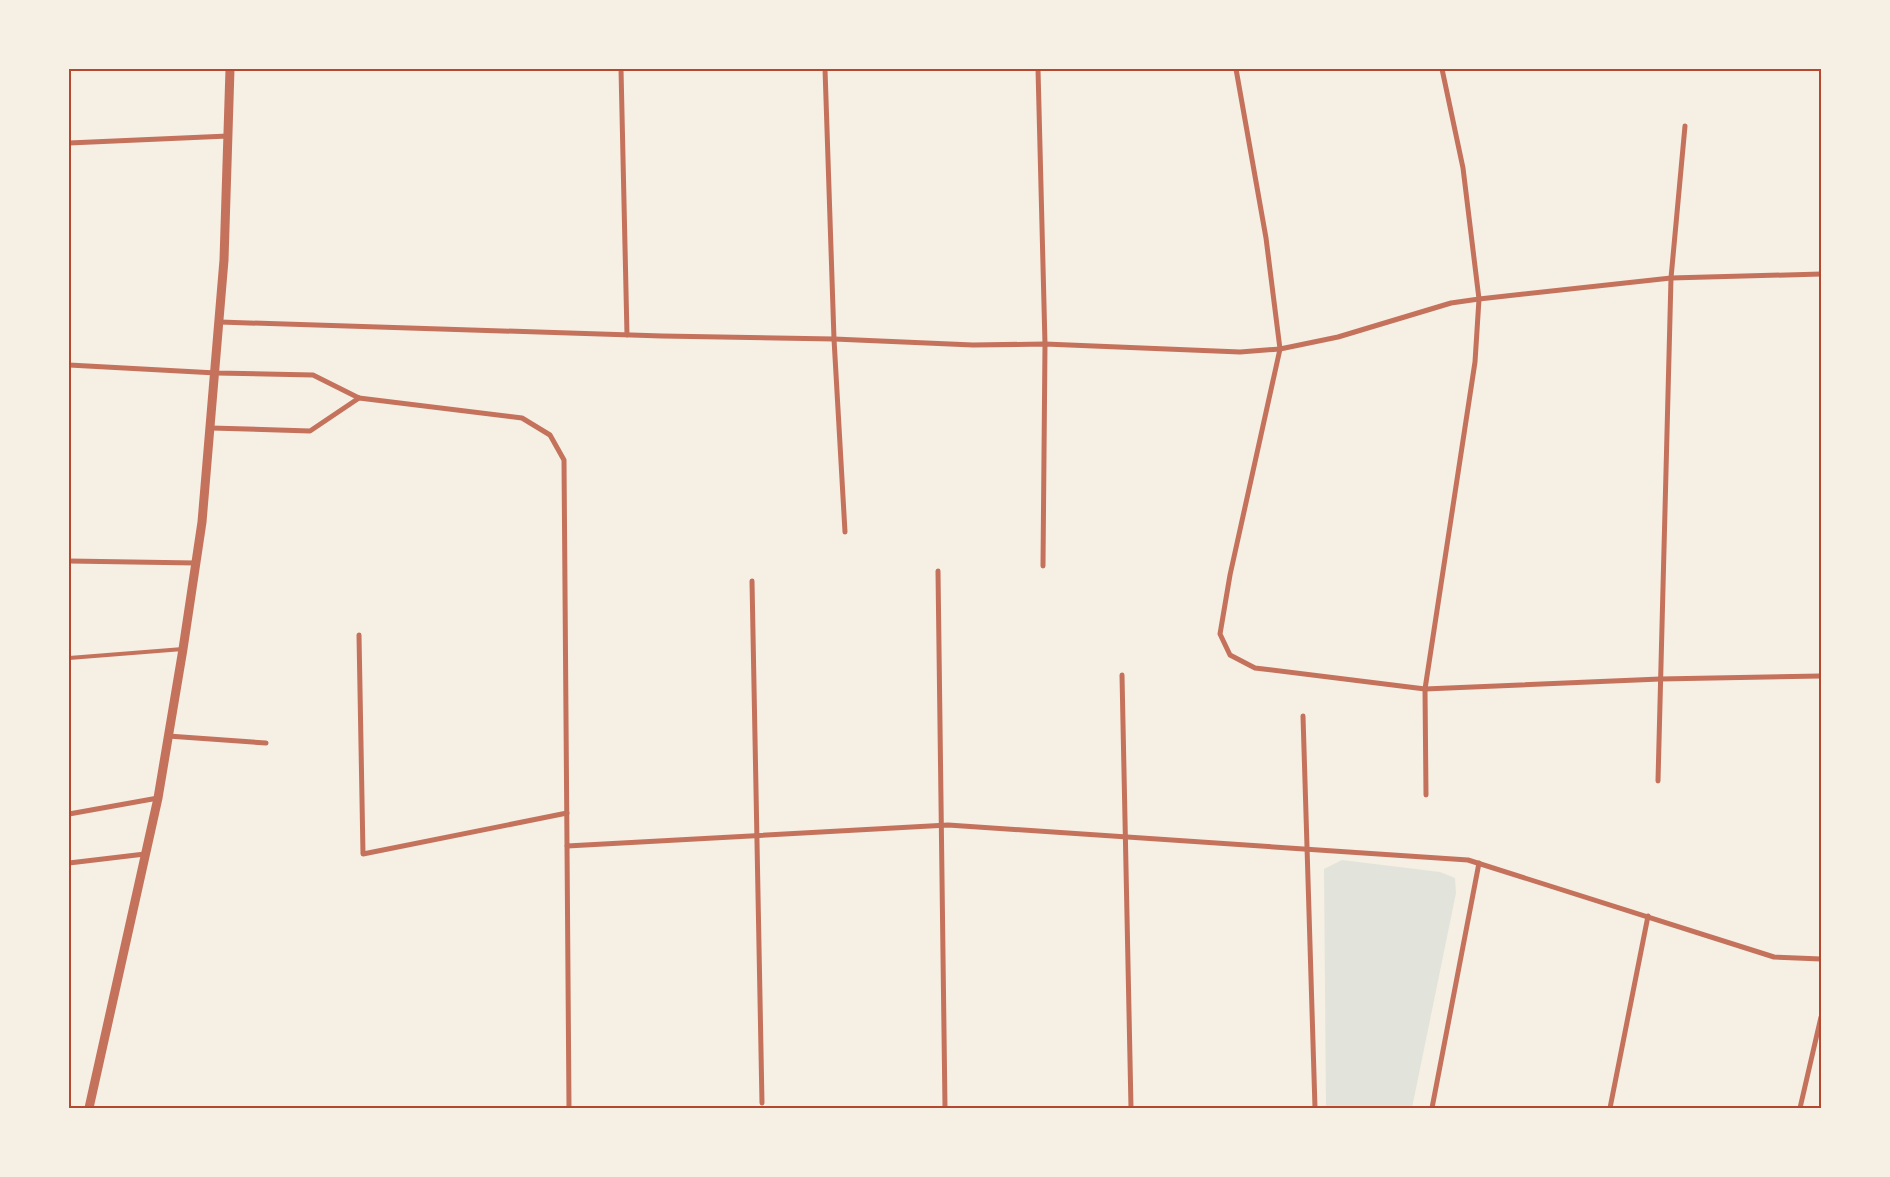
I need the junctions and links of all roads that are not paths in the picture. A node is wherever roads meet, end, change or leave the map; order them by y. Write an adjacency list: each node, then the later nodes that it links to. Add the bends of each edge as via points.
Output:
1 (230, 69): 8 (street)
2 (621, 69): 14 (street)
3 (825, 69): 15 (street)
4 (1038, 69): 16 (street)
5 (1236, 69): 17 (street, via 1266,238)
6 (1442, 69): 12 (street, via 1463,168)
7 (1685, 126): 11 (street)
8 (229, 136): 9 (street); 13 (street)
9 (69, 143)
10 (1821, 274): 11 (street)
11 (1671, 278): 12 (street); 33 (street)
12 (1479, 299): 17 (street, via 1451,303 1338,337); 34 (street, via 1475,362)
13 (220, 322): 14 (street); 19 (street)
14 (626, 335): 15 (street)
15 (834, 339): 16 (street, via 973,345); 22 (street)
16 (1045, 344): 17 (street, via 1240,352); 25 (street)
17 (1280, 349): 34 (street, via 1220,634 1230,655 1255,668)
18 (69, 365): 19 (street)
19 (216, 373): 20 (street, via 313,375); 21 (street)
20 (359, 398): 21 (street, via 310,431); 41 (street, via 522,418 550,435 564,460)
21 (211, 428): 24 (street)
22 (845, 532)
23 (69, 561): 24 (street)
24 (196, 563): 29 (street)
25 (1043, 566)
26 (938, 571): 43 (street)
27 (752, 581): 44 (street)
28 (359, 635): 41 (street, via 363,854)
29 (183, 649): 30 (lane); 36 (street)
30 (69, 658)
31 (1122, 675): 45 (street)
32 (1821, 676): 33 (street)
33 (1660, 678): 34 (street); 38 (street)
34 (1425, 689): 39 (street)
35 (1303, 716): 47 (street)
36 (168, 736): 37 (street); 40 (street)
37 (266, 743)
38 (1658, 781)
39 (1426, 795)
40 (158, 798): 42 (street); 48 (street)
41 (567, 813): 46 (street)
42 (69, 814)
43 (941, 825): 44 (street); 45 (street); 57 (street)
44 (757, 835): 46 (street); 54 (street)
45 (1125, 837): 47 (street); 58 (street)
46 (567, 846): 56 (street)
47 (1307, 849): 50 (street); 59 (street)
48 (146, 854): 49 (street); 55 (street)
49 (69, 863)
50 (1479, 863): 51 (street); 60 (street)
51 (1648, 916): 52 (street, via 1774,957); 61 (street)
52 (1821, 959)
53 (1821, 1016): 62 (street)
54 (762, 1103)
55 (89, 1108)
56 (569, 1108)
57 (945, 1108)
58 (1131, 1108)
59 (1315, 1108)
60 (1432, 1108)
61 (1610, 1108)
62 (1800, 1108)

